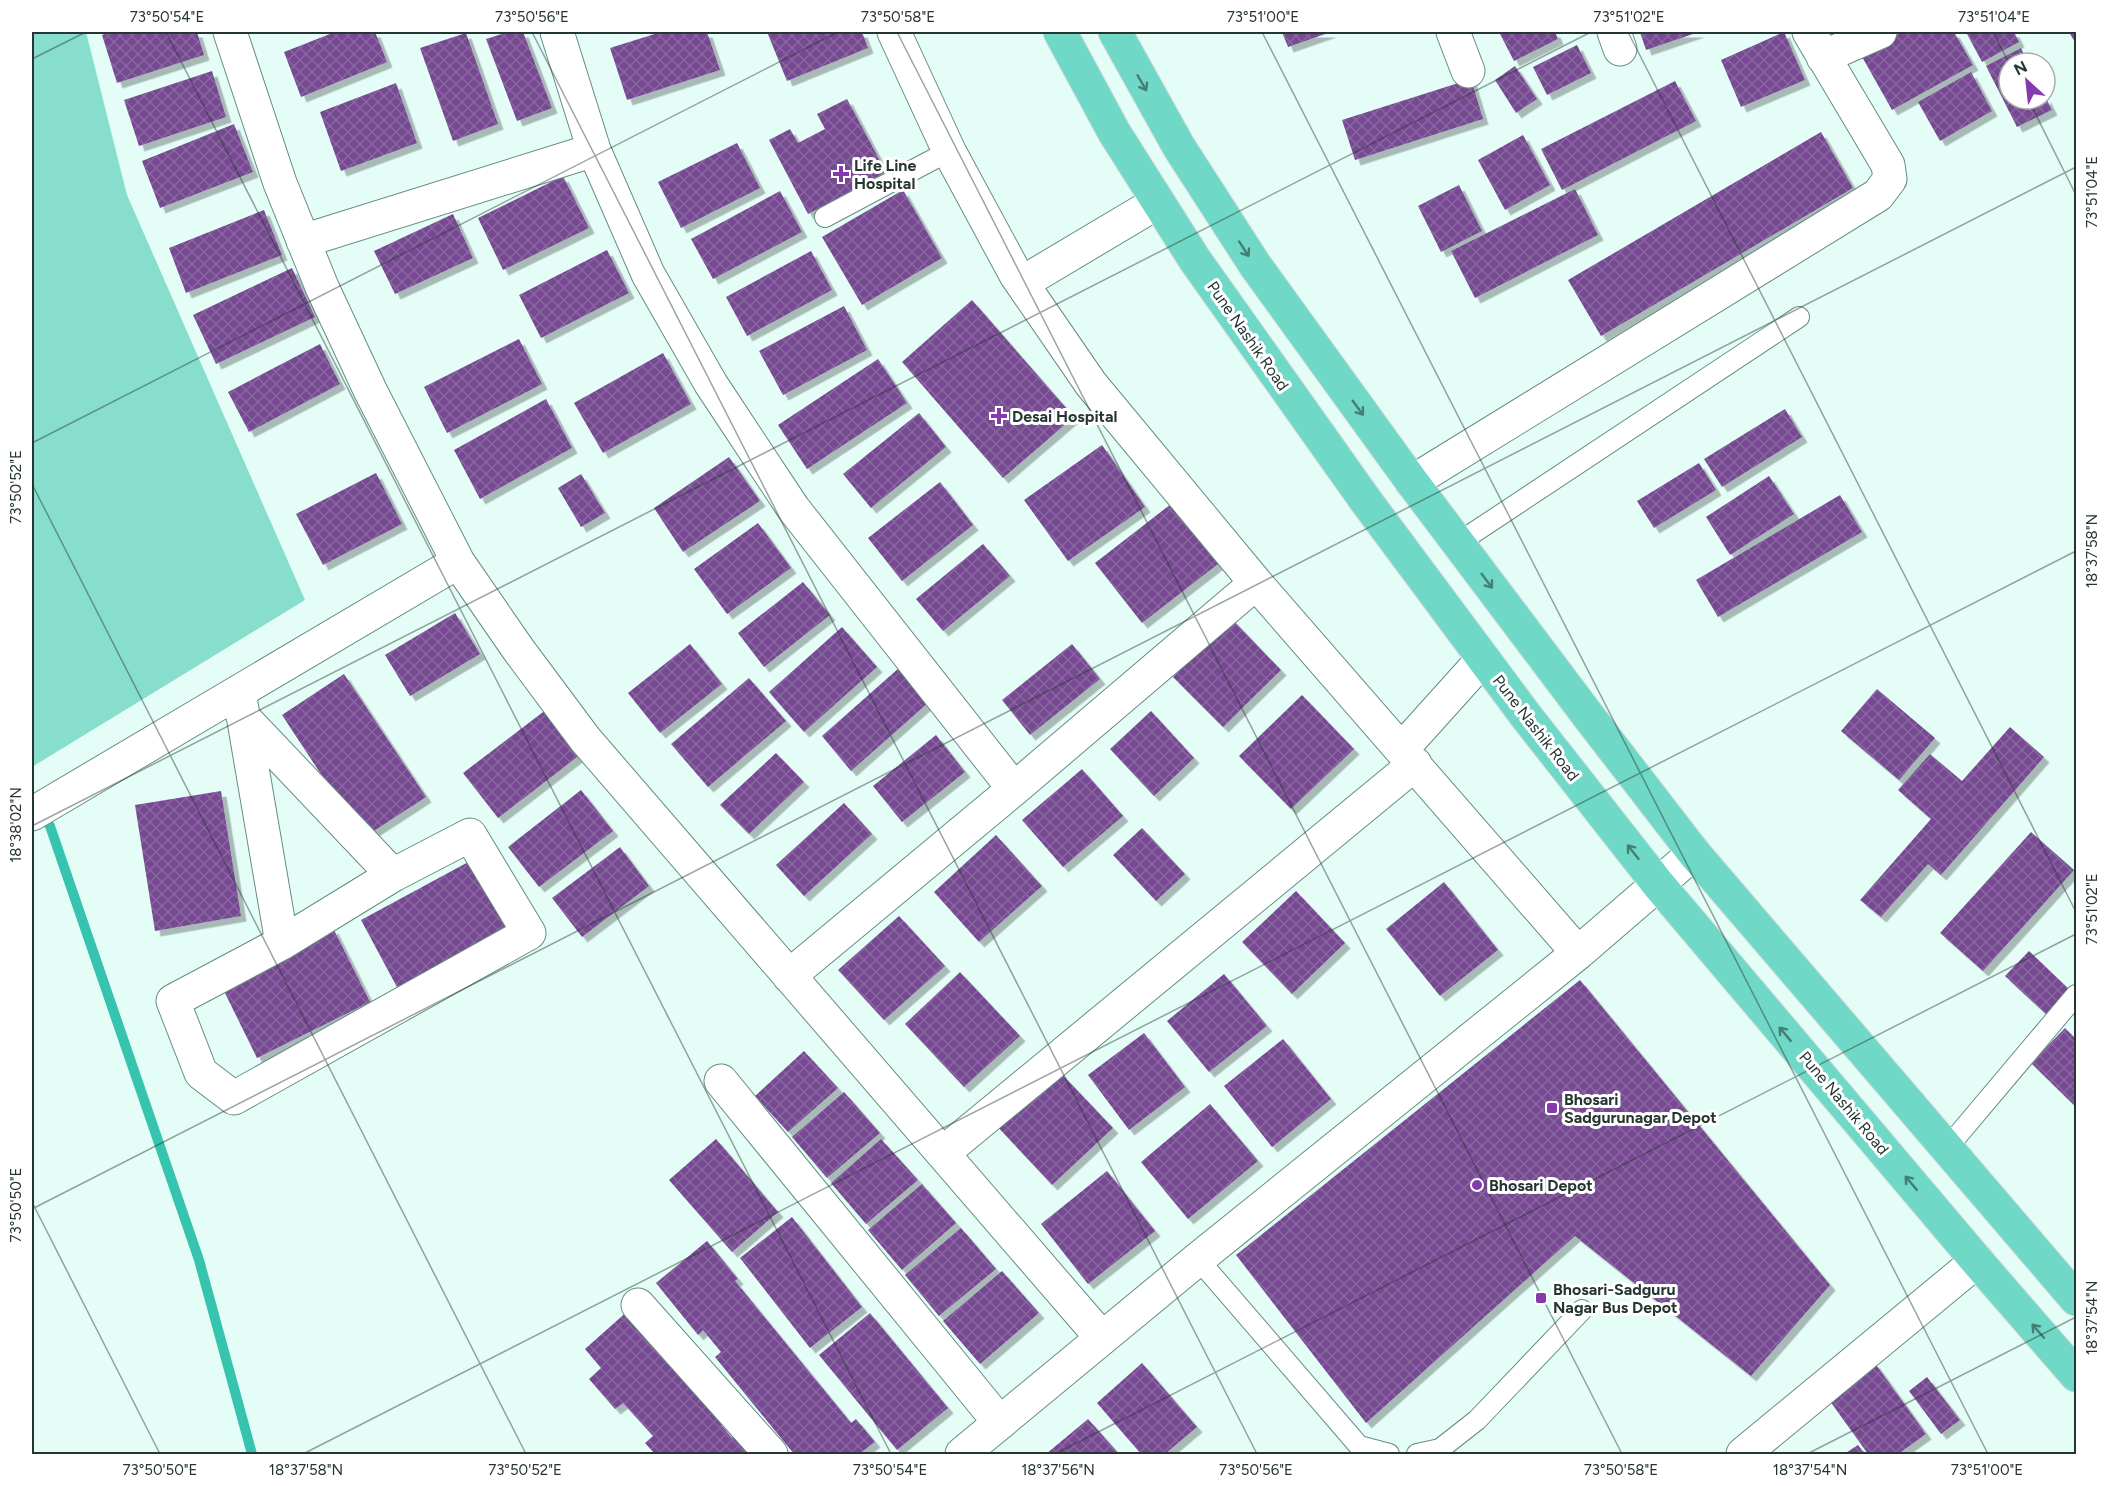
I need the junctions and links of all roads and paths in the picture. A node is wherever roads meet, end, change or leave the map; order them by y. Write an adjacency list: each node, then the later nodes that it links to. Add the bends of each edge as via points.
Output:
1 (230, 32): 14 (street)
2 (557, 32): 10 (street)
3 (894, 32): 11 (street)
4 (1060, 32): 12 (highway, Pune Nashik Road, via 1114,132)
5 (1115, 32): 17 (highway, one-way to 17, via 1179,147 1248,256)
6 (1453, 32): 9 (street)
7 (1880, 32): 8 (street)
8 (1816, 44): 17 (street, via 1888,165 1890,179 1878,195)
9 (1468, 71)
10 (594, 150): 14 (street); 24 (street, via 648,274 711,384 793,508)
11 (949, 151): 13 (lane); 15 (street)
12 (1158, 202): 15 (street); 21 (highway, Pune Nashik Road, via 1366,501)
13 (825, 216)
14 (303, 241): 19 (street, via 370,390)
15 (1022, 283): 20 (street, via 1091,384)
16 (1799, 317): 18 (lane)
17 (1412, 482): 18 (highway)
18 (1458, 543): 26 (highway, one-way to 26)
19 (458, 562): 22 (street); 31 (street, via 585,739)
20 (1257, 583): 23 (street); 24 (street)
21 (1483, 659): 23 (street); 28 (highway, Pune Nashik Road, one-way to 21)
22 (241, 704): 25 (street, via 132,756); 27 (street); 29 (street)
23 (1409, 757): 30 (street); 35 (street)
24 (1014, 789): 31 (street)
25 (32, 814)
26 (1694, 853): 28 (street); 34 (highway)
27 (393, 875): 29 (street); 29 (street, via 470,835 529,933 234,1098 201,1073 173,1001)
28 (1658, 884): 30 (street); 37 (highway, Pune Nashik Road, one-way to 28)
29 (282, 943)
30 (1578, 953): 36 (street)
31 (789, 976): 35 (street)
32 (2076, 995): 34 (lane)
33 (721, 1081): 43 (street)
34 (1947, 1148): 38 (highway)
35 (943, 1153): 41 (street)
36 (1198, 1259): 41 (street); 46 (lane, via 1359,1446)
37 (1977, 1261): 42 (highway, Pune Nashik Road, one-way to 37); 48 (street)
38 (2076, 1299)
39 (638, 1305): 44 (street)
40 (1582, 1310): 47 (lane, via 1477,1420 1440,1449)
41 (1102, 1338): 43 (street)
42 (2076, 1375)
43 (1000, 1423): 45 (street)
44 (771, 1455)
45 (962, 1455)
46 (1389, 1455)
47 (1417, 1455)
48 (1743, 1455)

